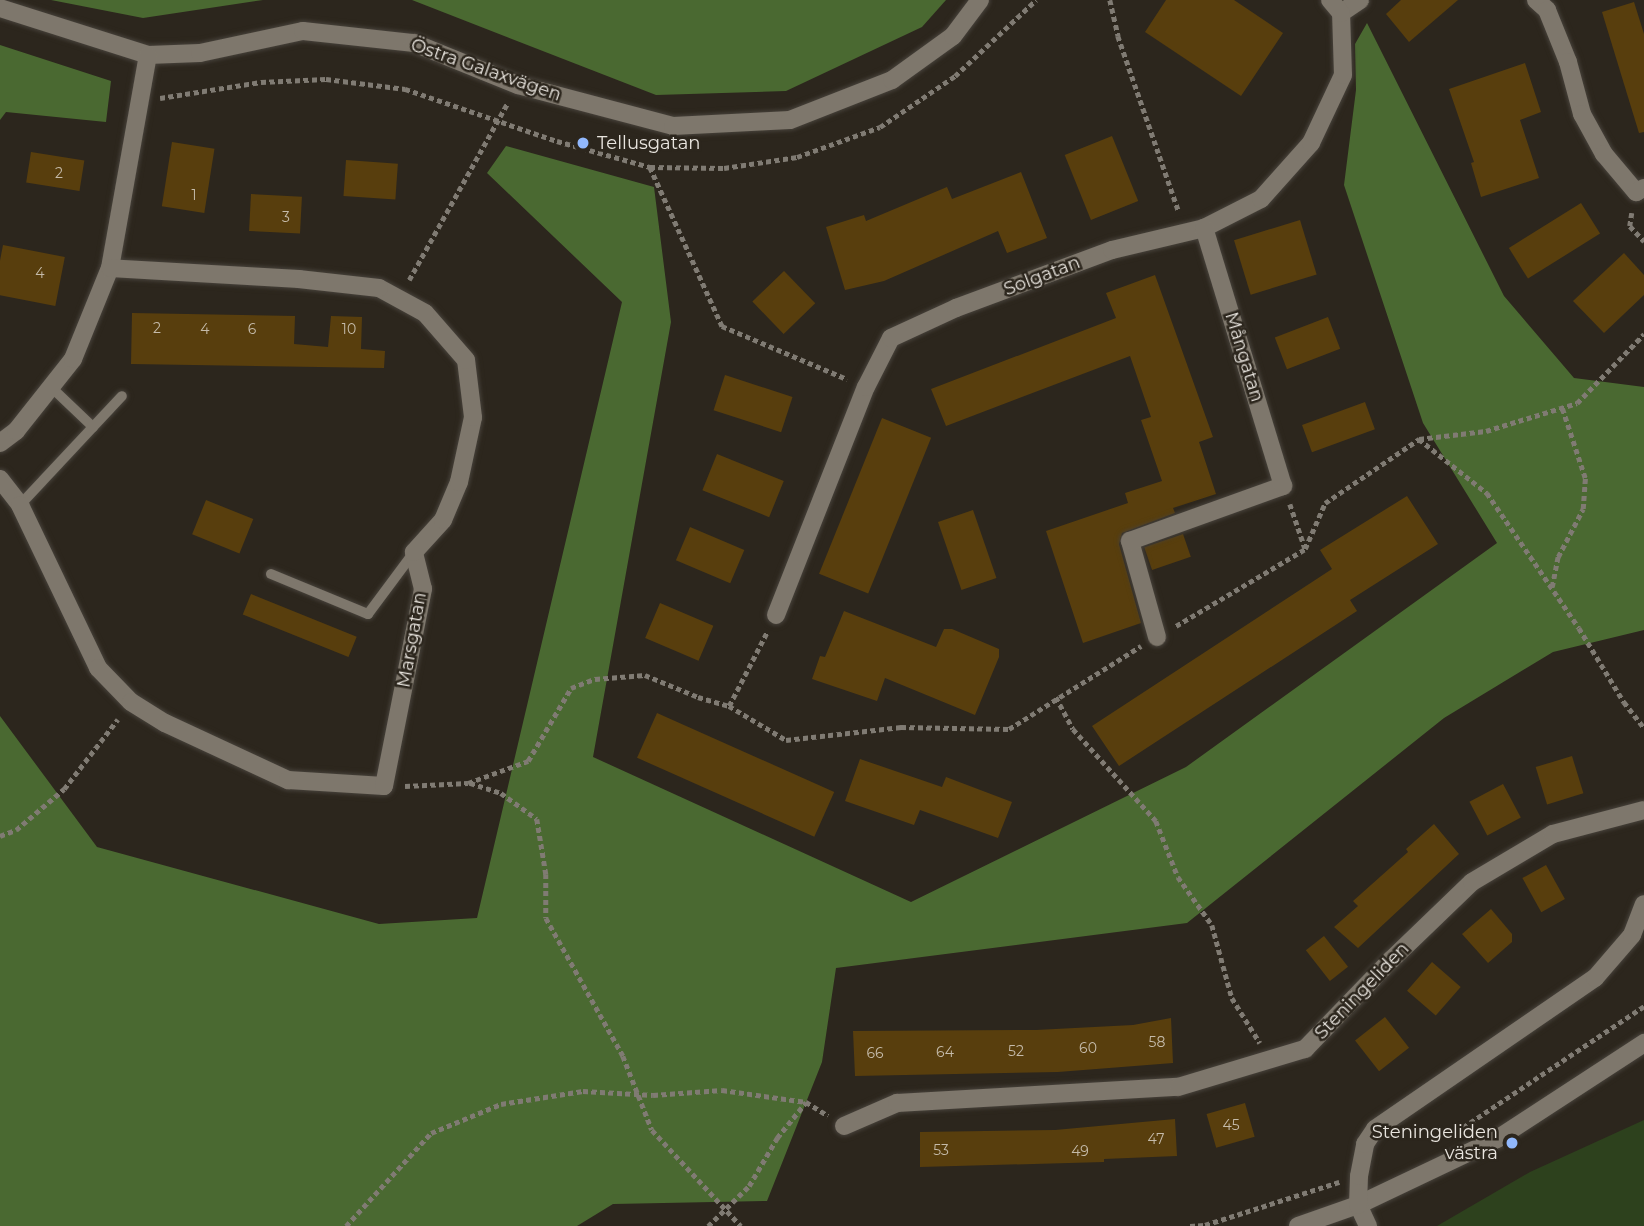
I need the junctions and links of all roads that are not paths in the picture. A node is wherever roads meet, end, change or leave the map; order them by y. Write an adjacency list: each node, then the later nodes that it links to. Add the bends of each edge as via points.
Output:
1 (980, 0): 6 (street, Östra Galaxvägen, via 953,36 892,80 790,120 673,125 518,85 414,43 303,31 200,53)
2 (1360, 0): 4 (street)
3 (1536, 0): 7 (street, via 1547,10 1568,62 1581,114 1604,154)
4 (1335, 7): 8 (street, Solgatan, via 1343,75 1311,143 1261,199)
5 (0, 8): 6 (street, Östra Galaxvägen)
6 (148, 55): 9 (street)
7 (1640, 190)
8 (1195, 230): 18 (street, Solgatan, via 1112,250 956,308 891,338 866,387); 19 (street, Mångatan, via 1283,486 1130,541)
9 (110, 268): 10 (street, via 73,359); 16 (street, via 379,288 425,313 466,360 473,418 459,482 443,520)
10 (51, 387): 12 (lane); 13 (street, via 16,431)
11 (122, 396): 12 (lane)
12 (93, 427): 15 (lane)
13 (0, 443)
14 (0, 479): 15 (street)
15 (20, 505): 16 (street, Marsgatan, via 98,668 131,702 165,723 288,780 384,786 423,589)
16 (414, 552): 17 (lane, via 368,614)
17 (271, 574)
18 (776, 615)
19 (1157, 637)
20 (1644, 810): 23 (street, Steningeliden, via 1553,834 1472,882 1305,1049 1178,1087 897,1103)
21 (1644, 904): 24 (street, via 1632,935 1595,978 1375,1129 1365,1144)
22 (1644, 1042): 24 (street, via 1497,1139)
23 (844, 1126)
24 (1359, 1205): 25 (street); 26 (street)
25 (1298, 1226)
26 (1368, 1226)

